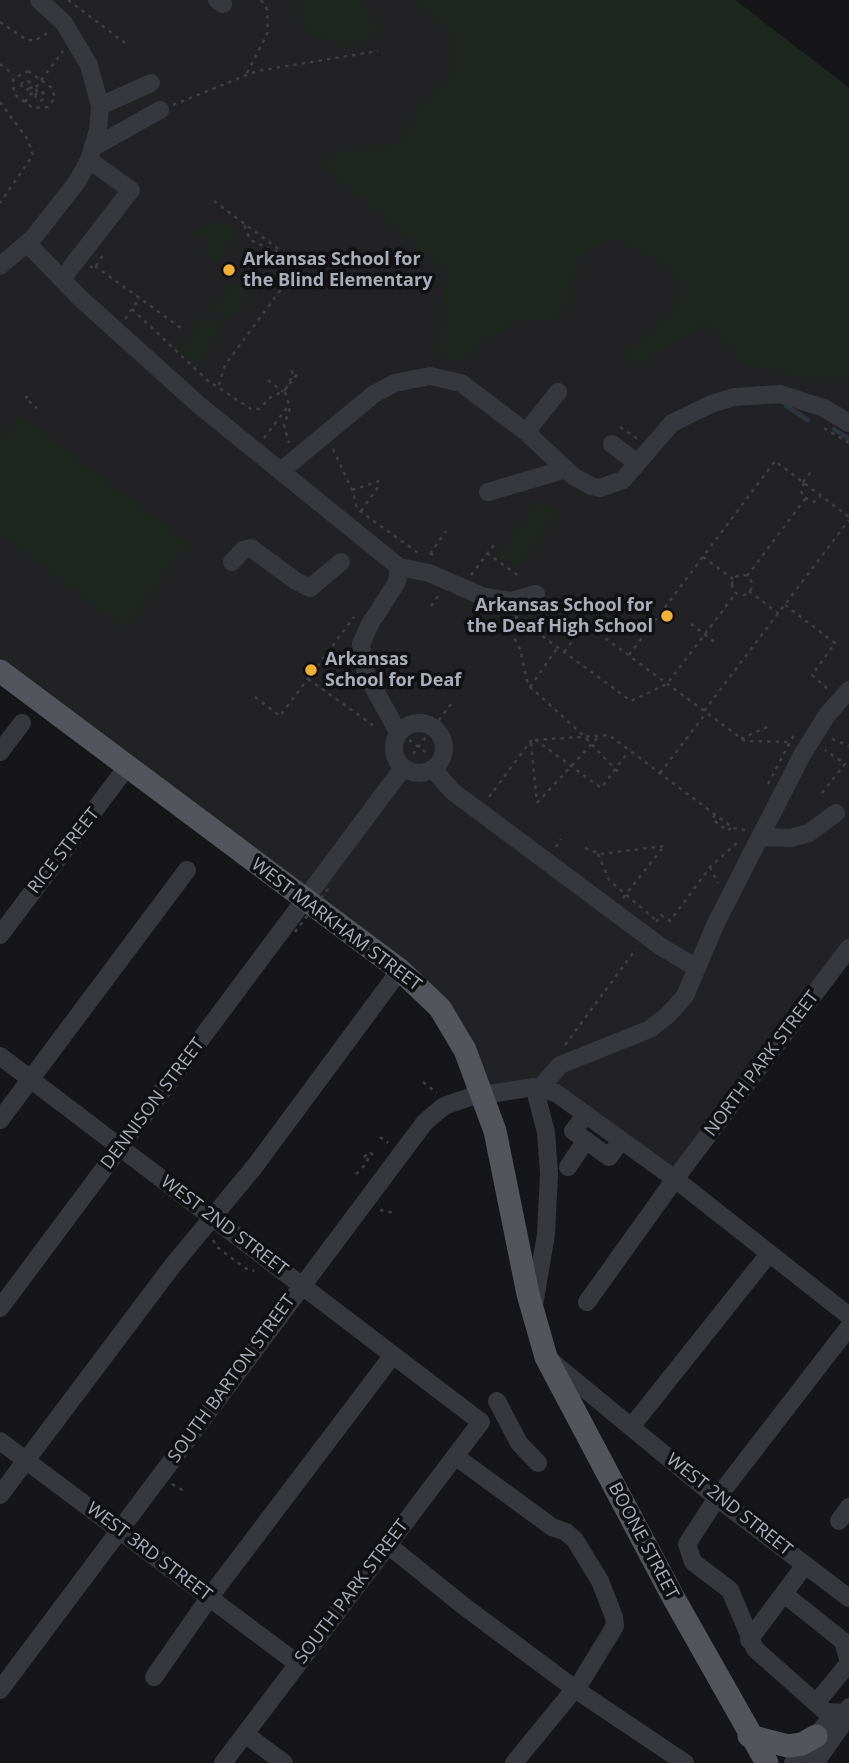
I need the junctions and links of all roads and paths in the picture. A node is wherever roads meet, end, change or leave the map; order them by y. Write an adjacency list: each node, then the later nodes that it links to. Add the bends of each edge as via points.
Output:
1 (39, 0): 19 (street, via 78,43 97,86)
2 (68, 0): 7 (path)
3 (261, 0): 11 (path, via 267,9 268,32)
4 (2, 23): 5 (path, via 19,37 36,40); 6 (path)
5 (57, 24)
6 (0, 29)
7 (125, 43)
8 (65, 48): 13 (path)
9 (378, 51): 11 (path)
10 (0, 64): 12 (path)
11 (246, 75): 20 (path)
12 (15, 76): 13 (path, via 28,71); 18 (path, via 13,89)
13 (42, 79): 15 (path); 18 (path, via 52,88 52,105 38,109)
14 (150, 83): 19 (street)
15 (36, 87): 16 (path, via 37,93); 16 (path, via 29,88)
16 (31, 94): 18 (path)
17 (0, 102): 23 (path, via 28,140 33,155)
18 (24, 102)
19 (100, 106): 21 (street)
20 (160, 110): 21 (street)
21 (92, 154): 25 (street, via 60,205); 30 (street, via 131,190)
22 (214, 201): 24 (path)
23 (0, 203)
24 (243, 222): 26 (path, via 250,240); 27 (path)
25 (27, 243): 28 (street); 30 (street)
26 (277, 251): 27 (path); 31 (path)
27 (286, 256): 31 (path, via 299,265)
28 (0, 265)
29 (95, 266): 32 (path)
30 (62, 279): 35 (street)
31 (285, 284): 39 (path, via 225,365)
32 (140, 299): 33 (path); 34 (path)
33 (132, 309): 35 (path); 39 (path, via 207,380)
34 (181, 328)
35 (117, 330): 56 (street)
36 (290, 368): 40 (path, via 293,374)
37 (298, 373): 40 (path)
38 (268, 380): 40 (path)
39 (219, 385): 40 (path, via 251,409 259,409)
40 (284, 391): 43 (path)
41 (558, 392): 48 (street)
42 (28, 396): 44 (path, via 25,398)
43 (289, 405): 47 (path, via 265,439); 52 (path, via 284,425)
44 (37, 408)
45 (849, 423): 50 (street, via 802,399 764,393 734,397 686,414)
46 (620, 427): 50 (path)
47 (254, 431)
48 (526, 432): 52 (street, via 461,383 439,377 416,378 374,394); 54 (street)
49 (611, 444): 53 (street)
50 (649, 447): 53 (street)
51 (333, 449): 60 (path)
52 (295, 459): 56 (street)
53 (636, 463): 54 (street, via 622,480 607,487 591,486)
54 (566, 469): 61 (street)
55 (813, 469): 58 (path)
56 (281, 471): 74 (street)
57 (382, 480): 60 (path)
58 (804, 483): 62 (path); 63 (path); 69 (path, via 775,461)
59 (379, 486): 64 (path)
60 (352, 490): 64 (path)
61 (488, 492)
62 (821, 496): 63 (path, via 814,502); 65 (path)
63 (805, 499): 75 (path)
64 (360, 512): 70 (path)
65 (849, 519): 83 (path)
66 (446, 531): 71 (path, via 430,553)
67 (494, 545): 68 (path)
68 (487, 553): 76 (path); 81 (path, via 467,580)
69 (703, 556): 77 (path); 94 (path)
70 (426, 559)
71 (439, 559)
72 (232, 562): 73 (street, via 251,548 310,588)
73 (341, 562)
74 (399, 567): 81 (street, via 429,573); 108 (street, via 397,582 361,644 366,674)
75 (747, 576): 77 (path); 78 (path)
76 (520, 577)
77 (733, 579): 79 (path)
78 (749, 592): 79 (path); 87 (path)
79 (736, 593): 90 (path)
80 (536, 594): 81 (street, via 511,600)
81 (489, 597): 88 (path)
82 (436, 598): 84 (path)
83 (785, 605): 87 (path); 100 (path, via 835,643 812,675 829,689)
84 (431, 606)
85 (522, 610): 88 (path)
86 (358, 612): 96 (path)
87 (779, 614): 103 (path)
88 (517, 617): 92 (path); 98 (path, via 509,628)
89 (691, 624): 90 (path)
90 (704, 634): 91 (path); 97 (path)
91 (718, 644)
92 (558, 647): 93 (path); 98 (path)
93 (564, 652): 94 (path, via 586,624); 97 (path, via 631,701)
94 (629, 655): 97 (path)
95 (0, 671): 120 (main road, WEST MARKHAM STREET)
96 (308, 679): 101 (path, via 280,716); 108 (path)
97 (667, 684): 103 (path)
98 (530, 687): 109 (path)
99 (849, 690): 114 (street, via 827,715)
100 (823, 696)
101 (255, 697)
102 (452, 704): 106 (path)
103 (705, 712): 110 (path); 123 (path)
104 (22, 723): 117 (street)
105 (769, 726): 110 (path)
106 (434, 727): 108 (street, via 411,723); 115 (path); 118 (street, via 444,746)
107 (600, 735): 109 (path); 113 (path); 116 (path, via 609,735)
108 (396, 736): 115 (path); 121 (street, via 394,755)
109 (584, 736): 111 (path); 113 (path)
110 (741, 739): 114 (path)
111 (535, 740): 112 (path); 119 (path)
112 (530, 742): 119 (path, via 537,803); 126 (path)
113 (591, 744): 119 (path); 122 (path)
114 (815, 746): 125 (path, via 845,764); 128 (street)
115 (419, 747): 118 (path); 121 (path)
116 (629, 751): 122 (path); 123 (path)
117 (0, 752)
118 (436, 766): 121 (street, via 418,773); 144 (street, via 452,791 660,946)
119 (571, 766): 122 (path, via 601,788)
120 (127, 767): 139 (main road, WEST MARKHAM STREET); 141 (street, RICE STREET)
121 (403, 768): 139 (street, DENNISON STREET)
122 (614, 770): 124 (path)
123 (660, 773): 133 (path, via 732,827 750,831)
124 (620, 774)
125 (822, 793)
126 (489, 796)
127 (836, 813): 128 (street, via 791,838)
128 (763, 837): 144 (street)
129 (561, 839): 130 (path)
130 (555, 848)
131 (585, 848): 132 (path)
132 (598, 854): 137 (path, via 609,880); 137 (path, via 664,846)
133 (710, 867): 135 (path); 137 (path, via 670,922 661,915 658,920)
134 (187, 870): 148 (street)
135 (719, 884)
136 (328, 889): 140 (path, bridge)
137 (627, 893): 138 (path)
138 (623, 898)
139 (307, 901): 145 (main road, WEST MARKHAM STREET); 159 (street, DENNISON STREET)
140 (295, 932)
141 (0, 935)
142 (642, 941): 146 (path)
143 (846, 957): 165 (street, NORTH PARK STREET)
144 (697, 968): 150 (street, via 685,996 668,1015 635,1036 560,1065)
145 (400, 970): 152 (main road, WEST MARKHAM STREET, via 440,1008); 168 (street)
146 (565, 1046)
147 (0, 1056): 148 (street, WEST 2ND STREET)
148 (30, 1079): 154 (street); 159 (street, WEST 2ND STREET)
149 (423, 1082): 151 (path)
150 (540, 1088): 152 (street); 153 (street, via 556,1093); 173 (street, BOONE STREET, via 537,1098 550,1174 546,1234)
151 (439, 1095)
152 (484, 1095): 170 (street, SOUTH BARTON STREET, via 444,1106 425,1122); 173 (main road, BOONE STREET)
153 (586, 1114): 156 (street, via 573,1131); 157 (street)
154 (0, 1120)
155 (380, 1137): 158 (path)
156 (586, 1140): 157 (street, via 609,1157); 163 (street)
157 (621, 1141): 165 (street)
158 (390, 1145)
159 (120, 1147): 168 (street, WEST 2ND STREET); 172 (street, DENNISON STREET)
160 (370, 1153): 161 (path); 162 (path); 164 (path)
161 (364, 1157)
162 (380, 1160)
163 (568, 1167)
164 (356, 1174)
165 (675, 1179): 169 (street); 171 (street)
166 (377, 1208): 167 (path)
167 (395, 1213)
168 (212, 1217): 170 (street, WEST 2ND STREET); 184 (street)
169 (768, 1255): 174 (street); 181 (street)
170 (301, 1285): 176 (street, WEST 2ND STREET); 188 (street, SOUTH BARTON STREET)
171 (587, 1302)
172 (0, 1308)
173 (532, 1312): 177 (main road, BOONE STREET)
174 (849, 1316)
175 (849, 1327): 187 (street)
176 (393, 1355): 179 (street, WEST 2ND STREET); 192 (street)
177 (546, 1357): 181 (street, WEST 2ND STREET); 203 (main road, BOONE STREET)
178 (496, 1401): 180 (street)
179 (481, 1422): 180 (street); 183 (street, SOUTH PARK STREET)
180 (508, 1423): 185 (street)
181 (631, 1427): 187 (street, WEST 2ND STREET)
182 (0, 1441): 184 (street, WEST 3RD STREET)
183 (455, 1456): 189 (street, SOUTH PARK STREET); 198 (street, via 552,1527 566,1532 600,1581 615,1626)
184 (26, 1461): 186 (street); 188 (street, WEST 3RD STREET)
185 (538, 1463)
186 (0, 1495)
187 (717, 1498): 190 (street, WEST 2ND STREET); 194 (street, via 687,1544 688,1551 693,1562 730,1590)
188 (120, 1531): 192 (street, WEST 3RD STREET); 199 (street, SOUTH BARTON STREET)
189 (388, 1545): 196 (street, SOUTH PARK STREET); 198 (street)
190 (805, 1565): 191 (street); 193 (street, WEST 2ND STREET)
191 (784, 1594): 194 (street); 195 (street, via 843,1641)
192 (209, 1598): 196 (street, WEST 3RD STREET); 197 (street)
193 (849, 1598)
194 (749, 1640): 200 (street)
195 (849, 1663): 200 (street)
196 (298, 1664): 202 (street, SOUTH PARK STREET)
197 (154, 1677)
198 (575, 1689): 207 (street); 208 (street)
199 (0, 1690)
200 (816, 1703): 201 (street, via 826,1712)
201 (846, 1710): 204 (street, via 831,1718); 211 (street, via 840,1728)
202 (244, 1734): 205 (street, SOUTH PARK STREET); 206 (street)
203 (750, 1736): 204 (main road, via 788,1746); 209 (main road, BOONE STREET)
204 (816, 1736): 210 (street)
205 (223, 1763)
206 (284, 1763)
207 (514, 1763)
208 (685, 1763)
209 (767, 1763)
210 (793, 1763)
211 (815, 1763)

